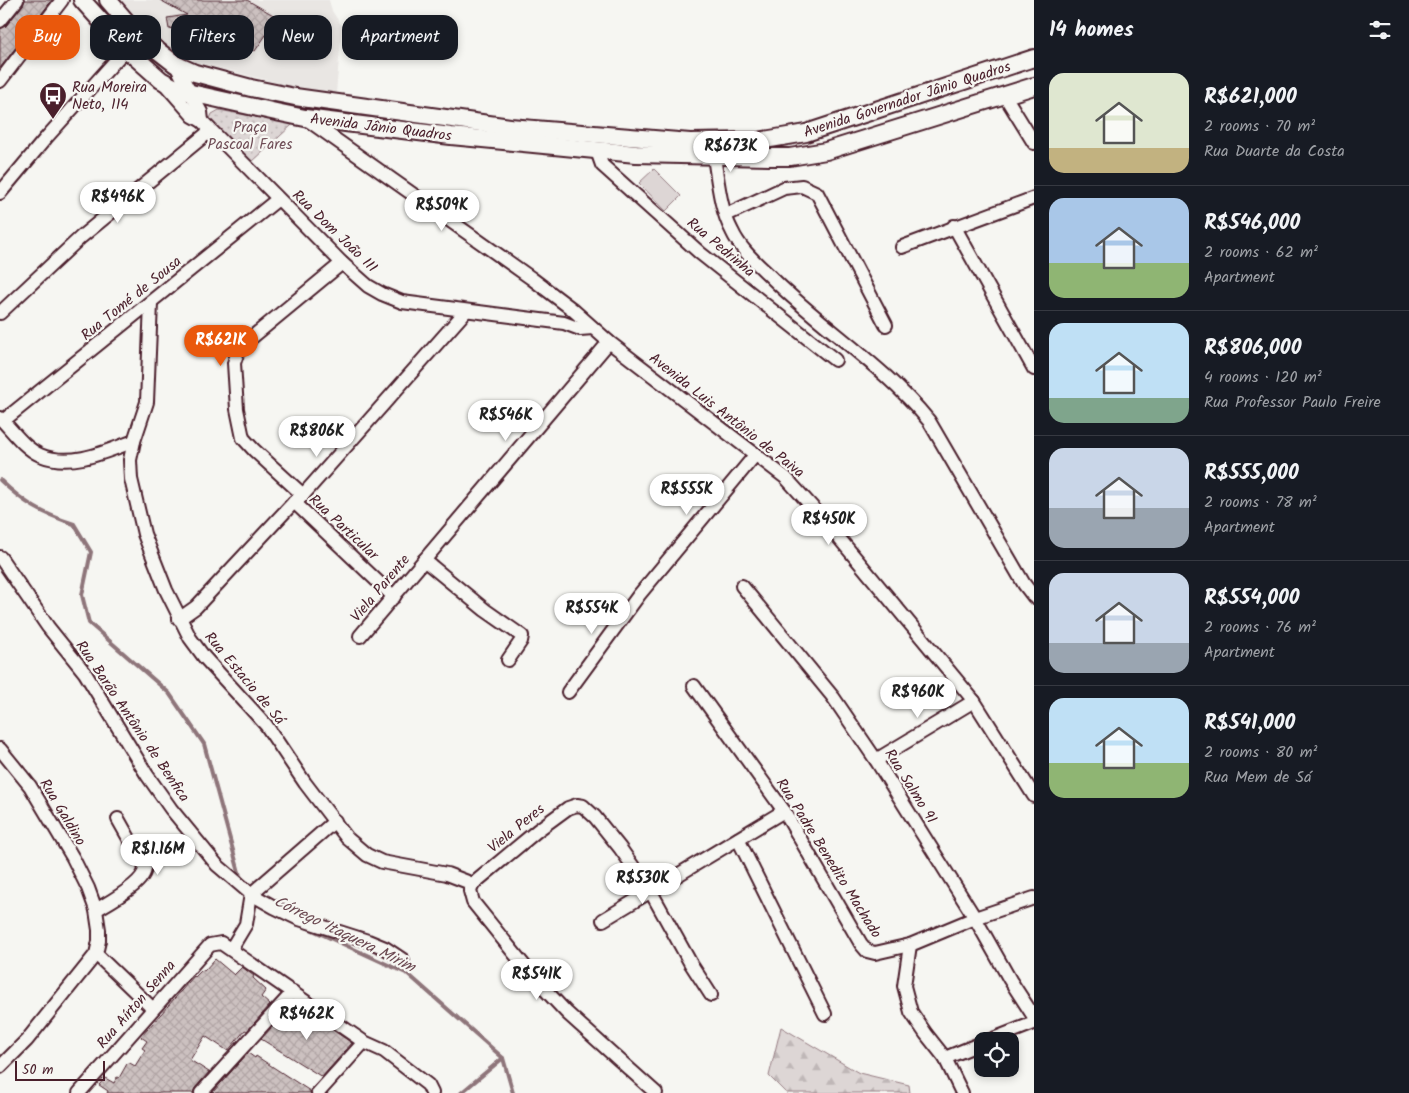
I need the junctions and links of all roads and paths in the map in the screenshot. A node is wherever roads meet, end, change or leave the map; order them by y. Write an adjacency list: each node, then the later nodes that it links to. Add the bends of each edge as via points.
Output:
1 (17, 0): 6 (street)
2 (62, 0): 12 (street)
3 (82, 0): 5 (main road, Avenida Jânio Quadros)
4 (108, 0): 10 (main road, Avenida Jânio Quadros, via 139,36)
5 (95, 15)
6 (0, 21)
7 (1034, 58): 18 (main road, Avenida Governador Jânio Quadros)
8 (116, 60): 24 (street)
9 (138, 60): 11 (main road, Avenida Jânio Quadros)
10 (175, 64): 14 (street, Rua Dom João III); 20 (main road, Avenida Jânio Quadros, via 217,79 294,97)
11 (161, 80): 14 (main road, Avenida Jânio Quadros); 17 (street, Rua Dom João III)
12 (0, 82)
13 (1034, 86): 15 (main road, Avenida Governador Jânio Quadros)
14 (191, 93): 16 (main road, Avenida Jânio Quadros); 17 (street, Rua Dom João III)
15 (1004, 96): 19 (street); 22 (main road, Avenida Governador Jânio Quadros)
16 (305, 118): 21 (main road, Avenida Jânio Quadros); 35 (street, Avenida Luis Antônio de Paiva, via 531,278)
17 (206, 126): 26 (street, Rua Dom João III); 33 (street)
18 (799, 135): 20 (main road, Avenida Governador Jânio Quadros); 22 (main road)
19 (1034, 143)
20 (690, 149): 21 (main road, Avenida Jânio Quadros); 23 (main road, Avenida Governador Jânio Quadros)
21 (597, 151): 37 (street, Rua Pedrinha, via 602,165 700,253)
22 (804, 155): 23 (main road, Avenida Governador Jânio Quadros)
23 (714, 157): 27 (street)
24 (3, 185)
25 (1034, 198): 28 (street)
26 (278, 199): 30 (street, Rua Dom João III); 31 (street, Rua Tomé de Sousa)
27 (726, 215): 34 (street, via 784,188 802,186 817,193); 47 (street, via 732,232 746,253 801,306 868,360 917,406)
28 (954, 226): 29 (street); 38 (street)
29 (902, 246)
30 (342, 263): 32 (street, Rua Dom João III, via 368,286 389,297 402,302); 42 (street, Rua Particular, via 245,343 234,363 237,409 243,438)
31 (151, 303): 39 (street, Rua Tomé de Sousa); 40 (street, Rua Estacio de Sá, via 147,402)
32 (466, 311): 35 (street, Rua Dom João III, via 564,323 580,329); 42 (street)
33 (0, 312)
34 (886, 325)
35 (593, 328): 36 (street, Avenida Luis Antônio de Paiva)
36 (609, 342): 41 (street, Avenida Luis Antônio de Paiva); 44 (street, Viela Parente)
37 (835, 360)
38 (1034, 369)
39 (2, 419): 40 (street, via 26,445 39,454 58,460 79,459)
40 (134, 441): 48 (street, Rua Estacio de Sá, via 131,479 138,512)
41 (756, 454): 52 (street, via 639,595); 53 (street, Avenida Luis Antônio de Paiva, via 786,478 824,520)
42 (298, 498): 46 (street, Rua Particular); 48 (street, via 196,608)
43 (0, 557): 63 (street, Rua Barão Antônio de Benfica, via 48,627 86,673 171,809 217,865)
44 (424, 560): 46 (street, Viela Parente); 50 (street, via 522,636)
45 (742, 586): 55 (street, Rua Salmo 91, via 833,697)
46 (394, 597): 49 (street, Viela Parente)
47 (1034, 597)
48 (180, 619): 59 (street, Rua Estacio de Sá, via 204,657 266,725)
49 (360, 636)
50 (508, 660)
51 (694, 686): 57 (street, Rua Padre Benedito Machado)
52 (568, 692)
53 (974, 701): 55 (street); 56 (street, Avenida Luis Antônio de Paiva)
54 (0, 749): 65 (street, Rua Galdino, via 30,786 88,888)
55 (876, 760): 66 (street, Rua Salmo 91)
56 (1032, 789)
57 (784, 811): 60 (street); 68 (street, Rua Padre Benedito Machado, via 867,951 875,953)
58 (118, 819): 65 (street, via 145,872 129,889)
59 (335, 821): 61 (street, Rua Estacio de Sá, via 347,838 367,855 382,862 447,874); 63 (street)
60 (738, 839): 62 (street); 75 (street)
61 (473, 884): 62 (street, Viela Peres, via 538,830 577,805 595,817); 87 (street, via 470,891 473,902 536,980 567,1013)
62 (652, 892): 67 (street); 73 (street)
63 (251, 894): 69 (street, via 246,924); 71 (street, Rua Barão Antônio de Benfica, via 299,919 385,948)
64 (1034, 898): 66 (street, Rua Padre Benedito Machado)
65 (96, 910): 70 (street, Rua Galdino, via 100,930)
66 (975, 918): 68 (street, Rua Padre Benedito Machado); 76 (street, Rua Salmo 91)
67 (604, 920)
68 (910, 945): 81 (street, via 904,986 906,998 911,1012)
69 (226, 946): 72 (street); 74 (street, Rua Aírton Senna, via 210,945)
70 (96, 954): 74 (street); 82 (street, via 27,1040)
71 (403, 960)
72 (293, 992): 79 (street); 84 (street)
73 (711, 995)
74 (153, 1009): 83 (street, Rua Aírton Senna)
75 (825, 1014)
76 (1034, 1017)
77 (1034, 1023): 78 (street)
78 (1011, 1032)
79 (364, 1042): 85 (street); 86 (street, via 384,1051 428,1085)
80 (974, 1046): 81 (street)
81 (946, 1058): 88 (street)
82 (0, 1067)
83 (79, 1093)
84 (201, 1093)
85 (318, 1093)
86 (432, 1093)
87 (656, 1093)
88 (962, 1093)

